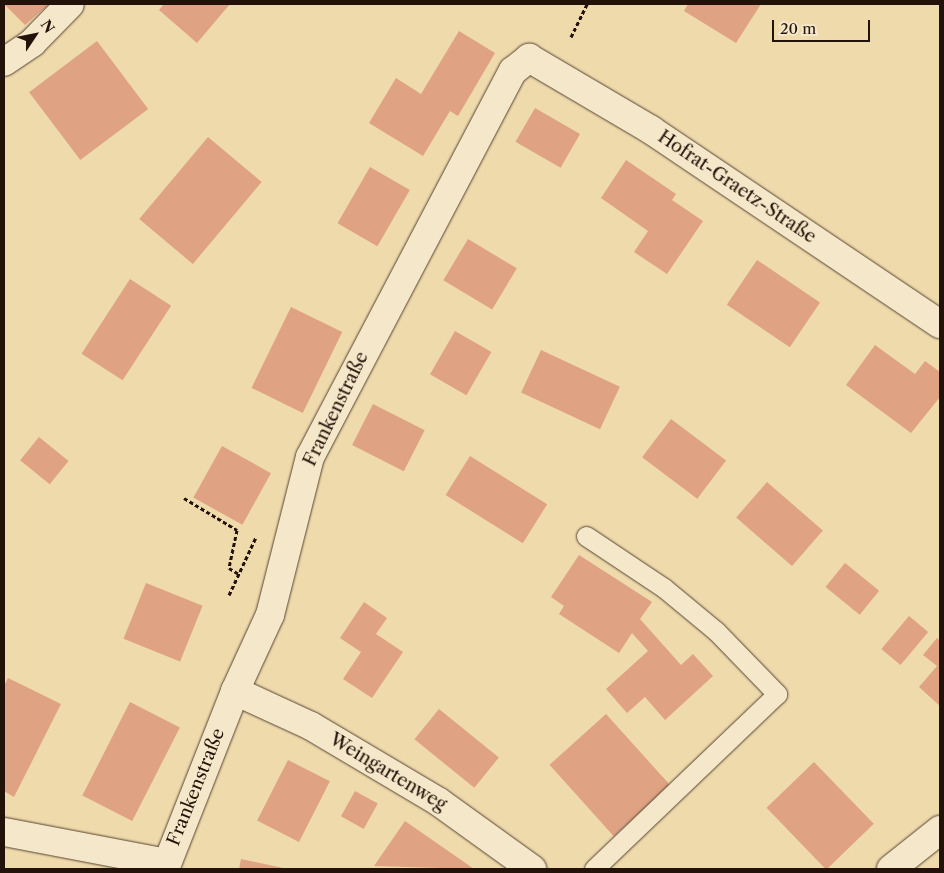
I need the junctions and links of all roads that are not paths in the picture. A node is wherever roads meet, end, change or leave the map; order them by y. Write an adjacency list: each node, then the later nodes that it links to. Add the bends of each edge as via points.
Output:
1 (70, 4): 3 (street, via 32,43)
2 (529, 58): 4 (street, Hofrat-Graetz-Straße, via 651,130); 6 (street, Frankenstraße, via 508,80 310,457 270,615)
3 (4, 62)
4 (940, 324)
5 (586, 536): 11 (lane, via 664,588 716,631 777,694)
6 (235, 691): 9 (street, Frankenstraße); 10 (street, Weingartenweg, via 311,726 439,802)
7 (940, 830): 12 (street)
8 (4, 832): 9 (street)
9 (165, 866)
10 (532, 869)
11 (594, 869)
12 (892, 869)

